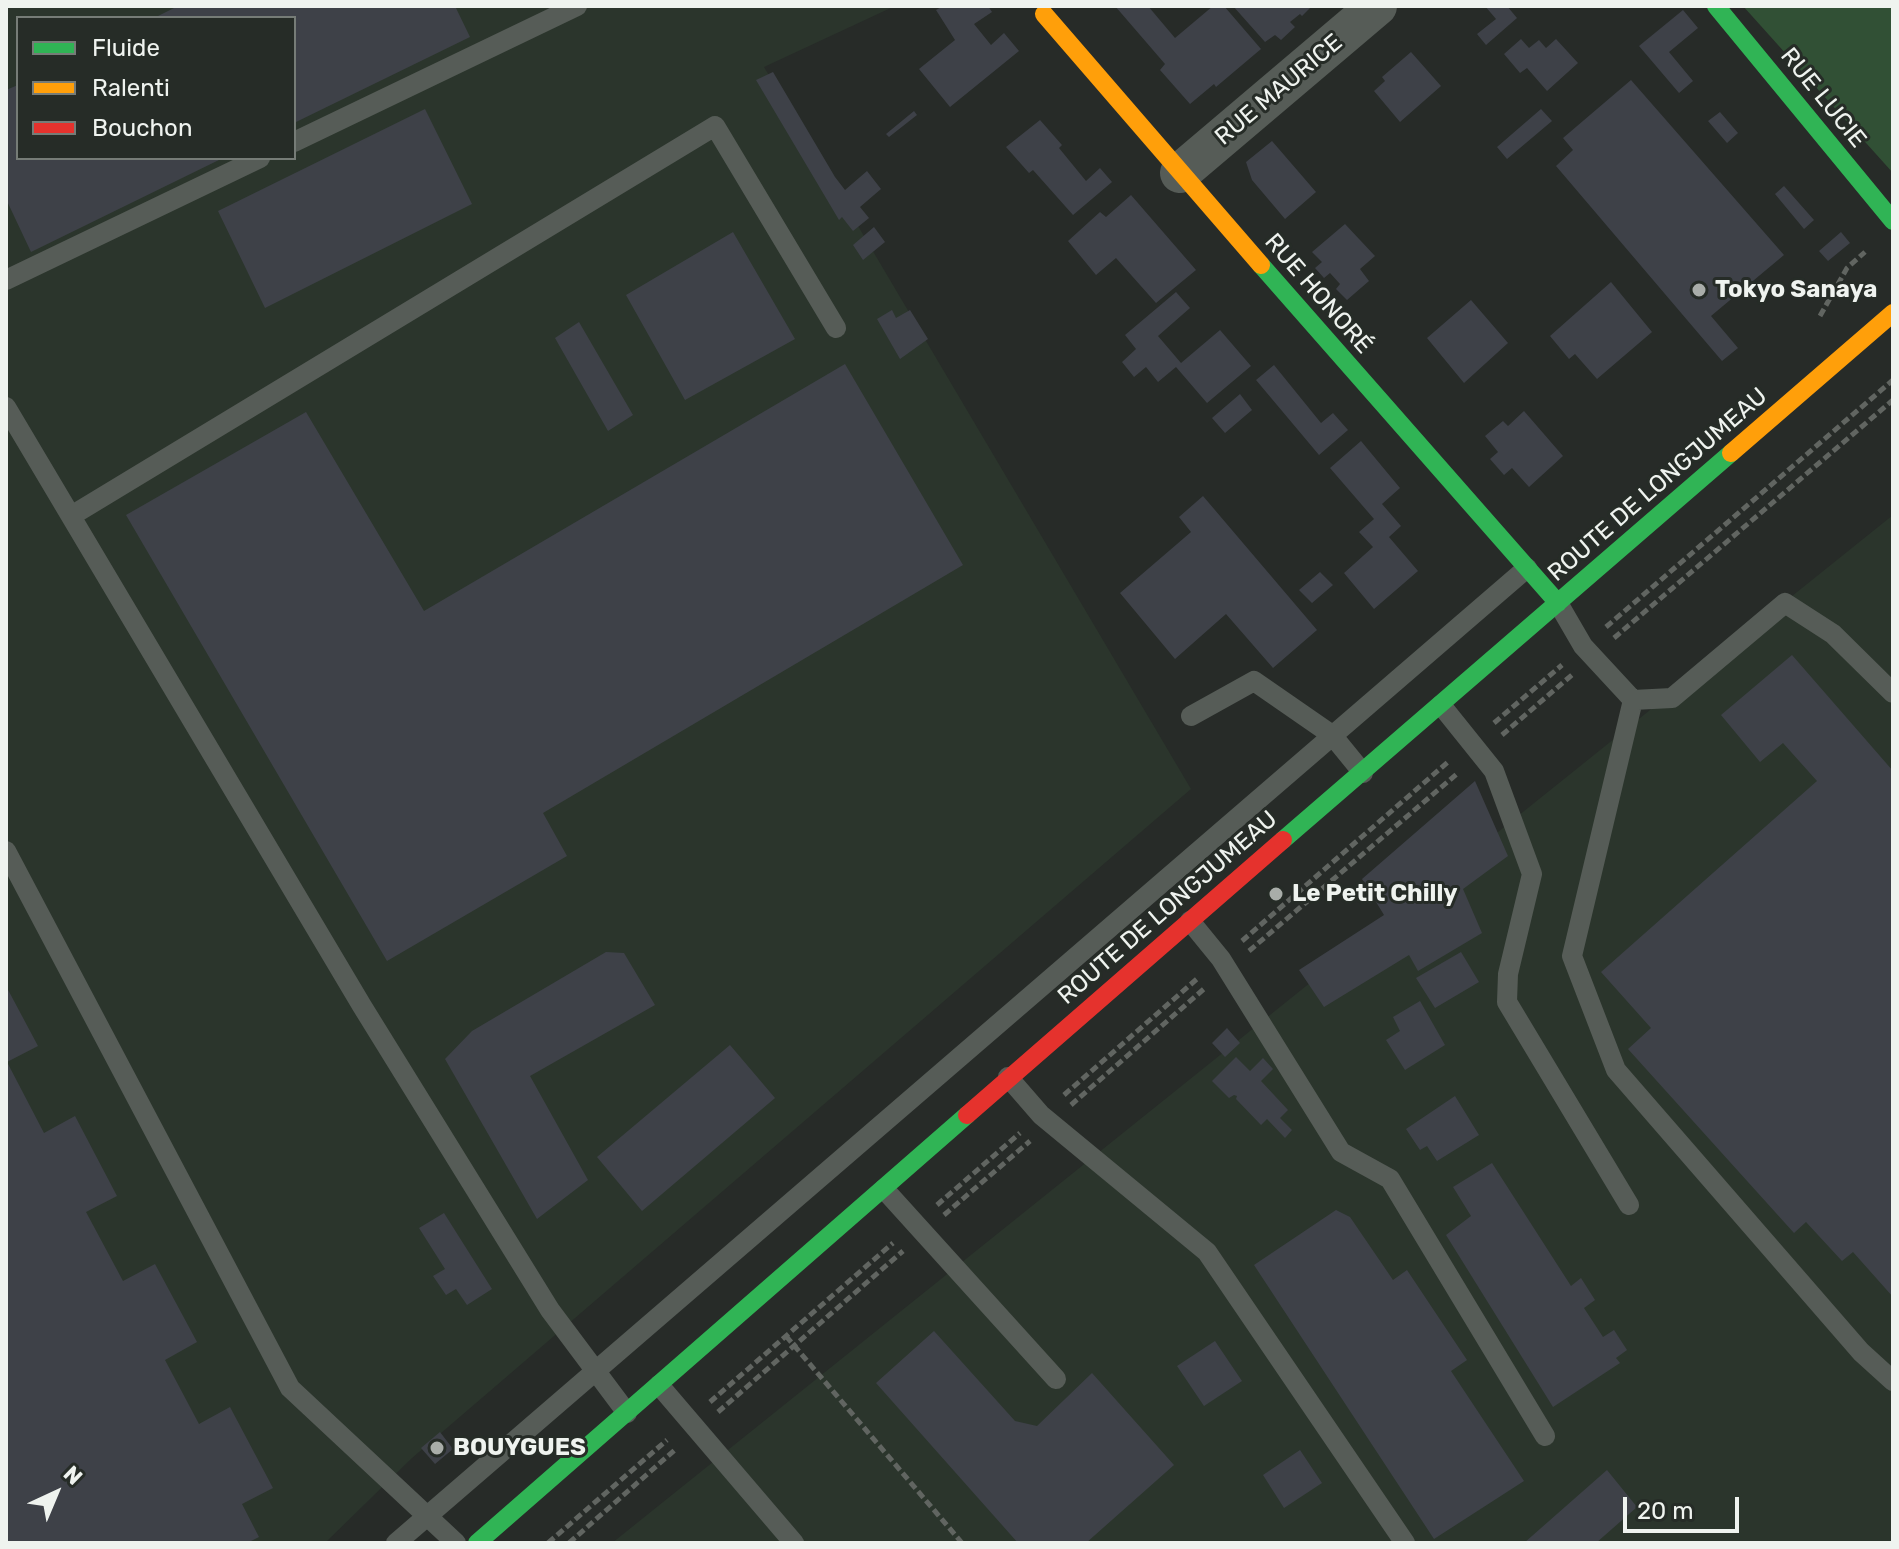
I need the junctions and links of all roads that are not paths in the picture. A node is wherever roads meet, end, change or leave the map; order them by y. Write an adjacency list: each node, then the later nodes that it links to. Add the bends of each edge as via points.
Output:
1 (577, 6): 5 (lane)
2 (1377, 6): 7 (street, RUE MAURICE)
3 (1716, 6): 8 (street, RUE LUCIE)
4 (1044, 14): 7 (street, RUE HONORÉ)
5 (296, 141)
6 (256, 160): 9 (lane)
7 (1180, 173): 14 (street, RUE HONORÉ)
8 (1893, 221)
9 (6, 280)
10 (1893, 313): 15 (street, ROUTE DE LONGJUMEAU)
11 (836, 328): 13 (lane, via 715,126)
12 (6, 407): 13 (lane)
13 (71, 516): 27 (lane, via 362,1006 550,1310)
14 (1527, 568): 15 (street, RUE HONORÉ); 20 (lane)
15 (1558, 603): 17 (lane, via 1583,646); 18 (street, ROUTE DE LONGJUMEAU)
16 (1893, 693): 17 (lane, via 1833,634 1785,603 1672,698)
17 (1633, 700): 29 (lane, via 1572,956 1616,1070 1861,1352)
18 (1441, 705): 21 (street, ROUTE DE LONGJUMEAU); 26 (lane, via 1494,771 1532,874 1508,974 1507,1002)
19 (1191, 716): 20 (lane, via 1254,681)
20 (1332, 735): 21 (lane); 27 (lane)
21 (1363, 773): 23 (street, ROUTE DE LONGJUMEAU)
22 (6, 851): 33 (lane, via 290,1388)
23 (1190, 921): 24 (street, ROUTE DE LONGJUMEAU); 32 (lane, via 1221,959 1341,1152 1390,1179)
24 (1008, 1077): 25 (street, ROUTE DE LONGJUMEAU); 38 (lane, via 1041,1115 1207,1252)
25 (884, 1189): 28 (lane); 30 (street, ROUTE DE LONGJUMEAU)
26 (1629, 1205)
27 (596, 1371): 31 (lane); 33 (lane)
28 (1056, 1379)
29 (1893, 1381)
30 (659, 1385): 31 (street, ROUTE DE LONGJUMEAU); 37 (lane)
31 (627, 1413): 36 (street, ROUTE DE LONGJUMEAU)
32 (1545, 1436)
33 (427, 1516): 34 (lane); 35 (lane)
34 (396, 1543)
35 (456, 1543)
36 (477, 1543)
37 (794, 1543)
38 (1405, 1543)

